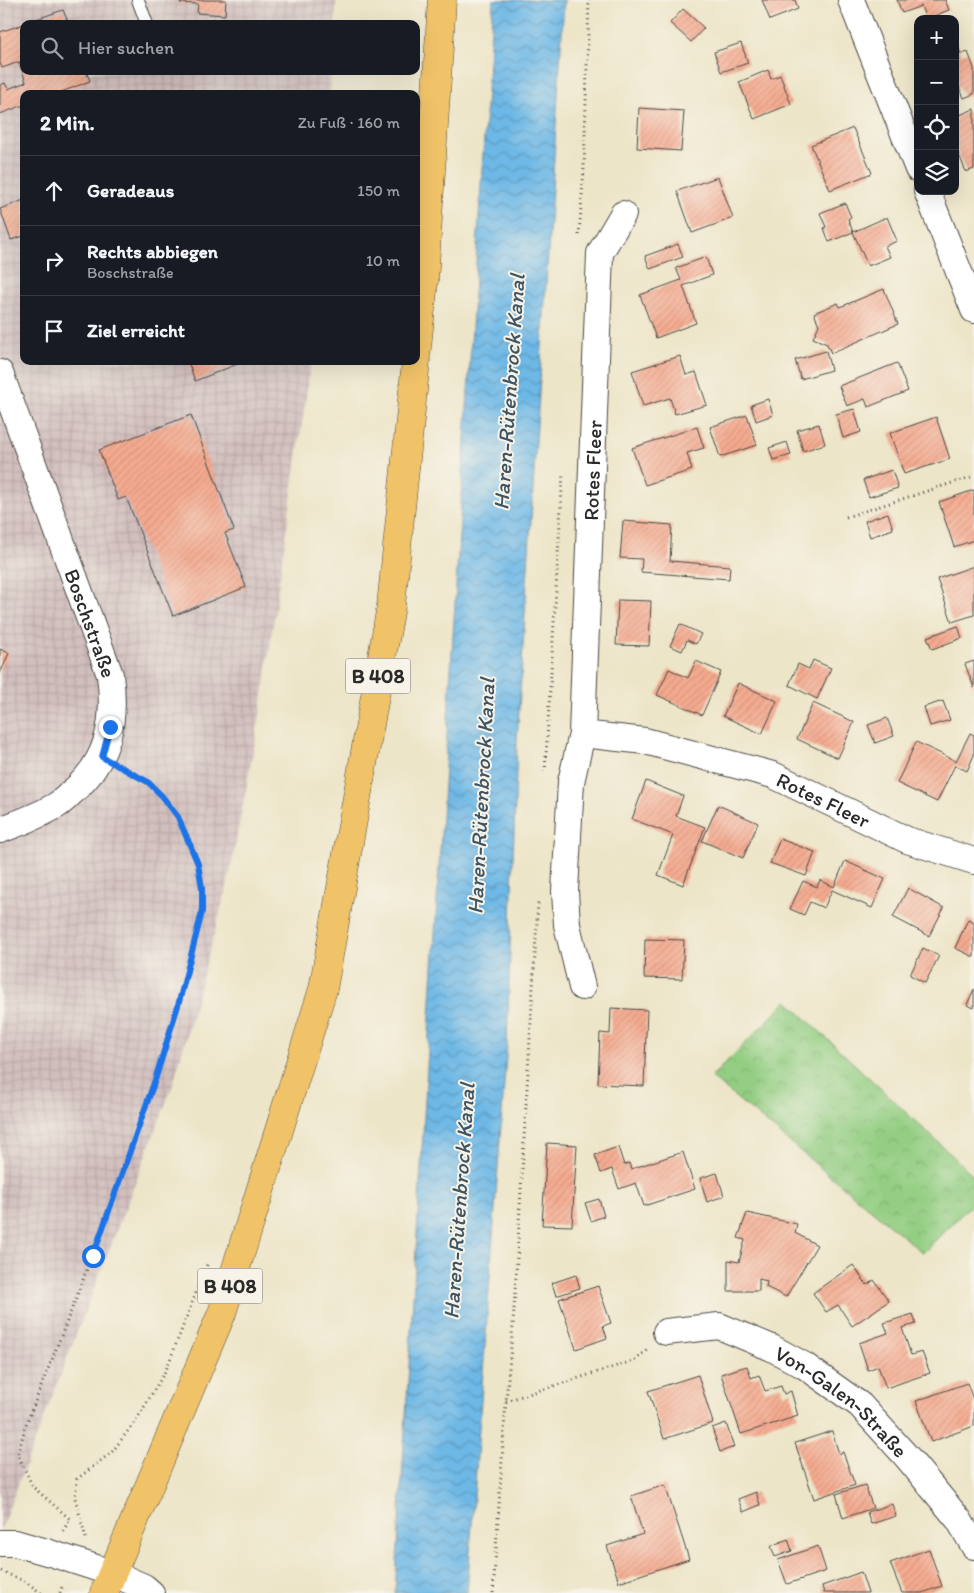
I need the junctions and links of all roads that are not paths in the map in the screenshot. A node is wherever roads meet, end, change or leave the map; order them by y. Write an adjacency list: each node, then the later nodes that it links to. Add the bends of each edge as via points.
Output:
1 (138, 0): 4 (lane)
2 (442, 0): 9 (main road)
3 (850, 0): 5 (street)
4 (146, 20)
5 (914, 159)
6 (929, 195): 8 (street)
7 (623, 214): 12 (street, Rotes Fleer, via 600,253)
8 (973, 306)
9 (420, 318)
10 (416, 365): 19 (main road, B 408, via 391,606 323,989 222,1313)
11 (0, 373): 13 (street, Boschstraße, via 110,675 113,700 102,757 81,785 58,804)
12 (582, 734): 14 (street, Rotes Fleer, via 645,741 773,775 907,840); 15 (street, Rotes Fleer, via 571,782 565,891 567,924)
13 (0, 830)
14 (974, 861)
15 (582, 987)
16 (666, 1332): 18 (street, Von-Galen-Straße, via 719,1326 806,1366 860,1406 959,1520)
17 (0, 1543): 19 (street, via 15,1543 75,1561)
18 (974, 1546)
19 (108, 1583): 20 (street, via 144,1587)
20 (151, 1593)

